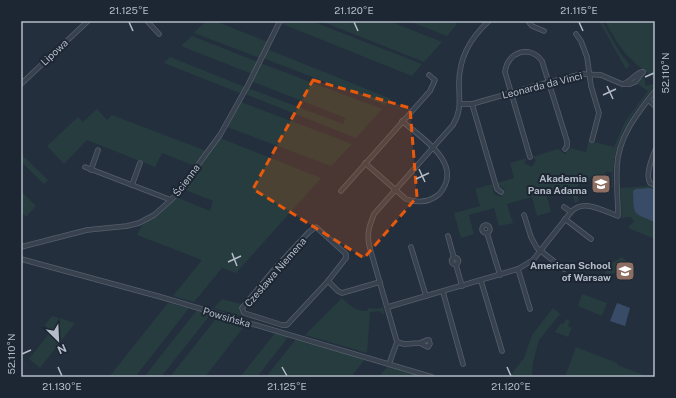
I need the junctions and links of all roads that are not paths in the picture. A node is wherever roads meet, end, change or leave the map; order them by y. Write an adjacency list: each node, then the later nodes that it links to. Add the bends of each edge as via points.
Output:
1 (88, 21): 12 (street, Lipowa)
2 (147, 21): 7 (street)
3 (280, 21): 36 (street, Ścienna, via 224,129)
4 (489, 21): 17 (street, via 472,38 461,65)
5 (528, 21): 6 (street, via 532,26)
6 (544, 31)
7 (159, 34)
8 (576, 34): 9 (street, via 587,57)
9 (589, 73): 11 (street, Leonarda da Vinci); 13 (street, Leonarda da Vinci); 21 (street, via 599,114)
10 (429, 75): 20 (street, via 435,80 430,90)
11 (549, 82): 15 (street, Leonarda da Vinci); 15 (street, via 538,56 532,52 520,53 513,56 506,66 505,72); 23 (street, via 567,142)
12 (21, 84)
13 (622, 84)
14 (655, 91): 16 (street)
15 (511, 93): 18 (street, Leonarda da Vinci); 26 (street)
16 (648, 100): 19 (street); 38 (street, via 629,127 620,148 617,166 618,216 586,205)
17 (460, 104): 18 (street, Leonarda da Vinci); 22 (street, via 453,126)
18 (472, 104): 35 (street)
19 (655, 106)
20 (402, 121): 22 (street); 28 (street)
21 (592, 140)
22 (433, 148): 34 (street); 34 (street, via 444,161 448,173 441,193 431,200 417,202 406,199)
23 (565, 149)
24 (98, 150): 30 (street)
25 (655, 150): 31 (street, via 648,177 650,183)
26 (530, 157)
27 (140, 163): 32 (street)
28 (365, 163): 33 (street); 34 (street)
29 (85, 167): 30 (street)
30 (91, 170): 32 (street)
31 (655, 184)
32 (132, 185): 36 (street)
33 (341, 190)
34 (395, 190): 53 (street, via 374,214 368,228)
35 (500, 192)
36 (171, 200): 44 (street, Ścienna, via 154,215 138,223 87,230)
37 (564, 207): 38 (street)
38 (571, 212): 40 (street)
39 (524, 215): 46 (street, via 531,237)
40 (566, 219): 43 (street); 46 (street)
41 (487, 233): 50 (street)
42 (448, 236): 54 (street, via 454,258 458,259 456,265)
43 (591, 239)
44 (21, 247)
45 (411, 248): 56 (street)
46 (541, 250): 48 (street); 49 (street)
47 (21, 259): 62 (street, Powsińska)
48 (564, 269)
49 (518, 270): 50 (street); 58 (street)
50 (500, 275): 52 (street)
51 (328, 281): 51 (street, Czesława Niemena, via 346,258 346,254 314,228 272,272 242,310 247,315 287,325); 53 (street, via 342,293)
52 (481, 281): 54 (street); 61 (street)
53 (380, 282): 57 (street)
54 (462, 286): 55 (street)
55 (443, 292): 56 (street); 63 (street)
56 (426, 296): 57 (street)
57 (388, 307): 59 (street)
58 (530, 309)
59 (397, 342): 60 (street); 62 (street)
60 (420, 343)
61 (502, 351)
62 (389, 364): 64 (street, Powsińska)
63 (463, 364)
64 (432, 377)

